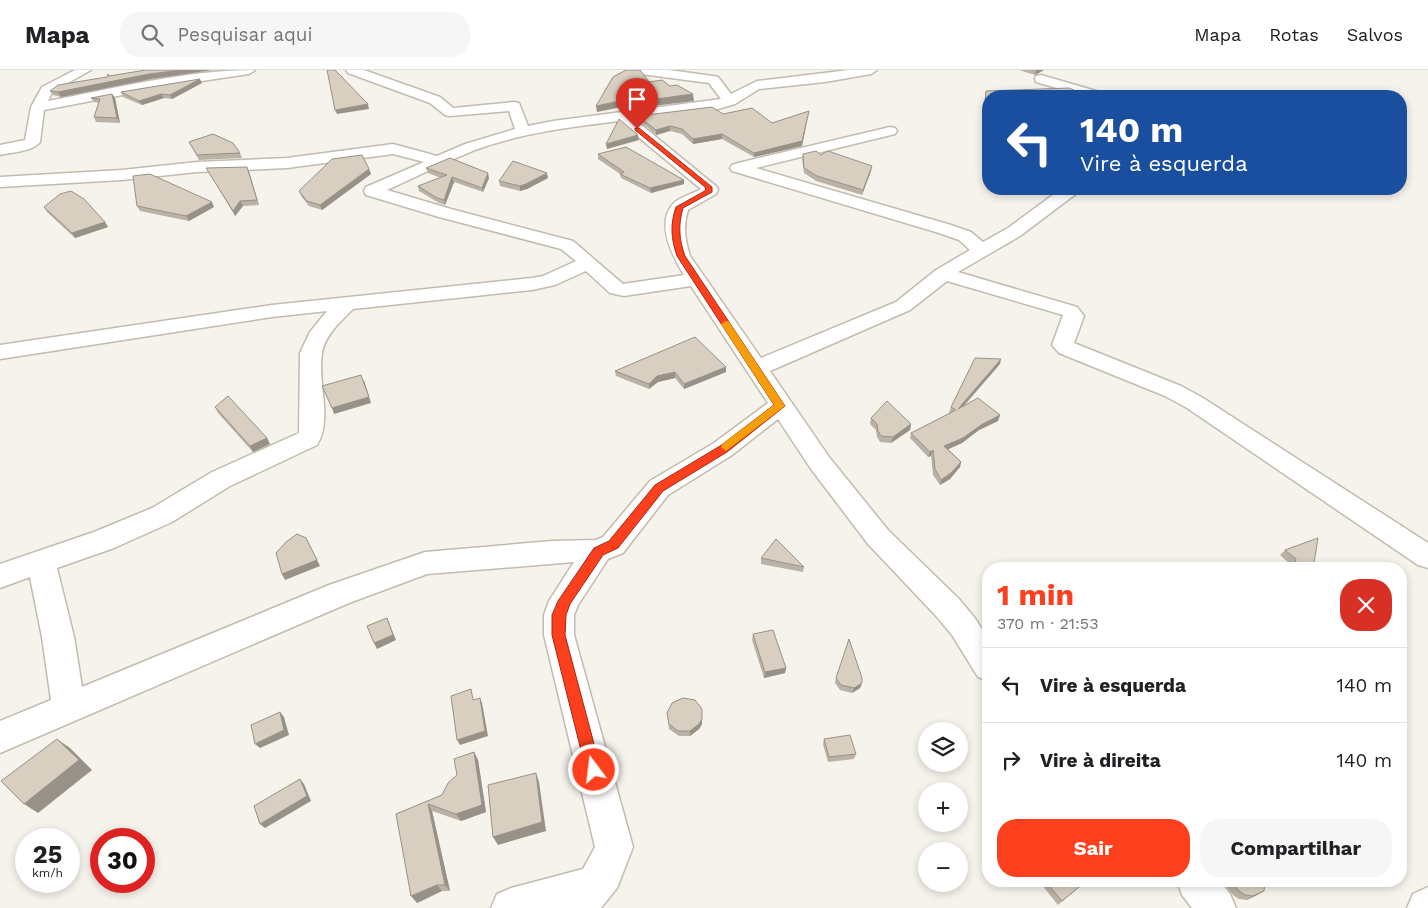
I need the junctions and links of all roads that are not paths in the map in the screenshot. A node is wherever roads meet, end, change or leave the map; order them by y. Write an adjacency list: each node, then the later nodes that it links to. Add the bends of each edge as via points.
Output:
1 (84, 70): 9 (street, via 46,90)
2 (249, 70): 9 (street)
3 (352, 70): 11 (street, via 436,100 450,112 514,106)
4 (641, 70): 8 (street, via 713,80)
5 (870, 70): 8 (street, via 757,86)
6 (1041, 79): 7 (street)
7 (1078, 90)
8 (730, 101): 10 (street)
9 (38, 107): 13 (street, via 32,142)
10 (622, 117): 11 (street); 15 (street)
11 (523, 131): 14 (street)
12 (890, 131): 15 (street)
13 (0, 150)
14 (439, 160): 16 (street, via 393,149 287,163); 19 (street, via 372,191 567,245)
15 (720, 174): 18 (street, via 782,182 945,228 965,236); 22 (street, via 710,190 680,207 675,222 681,256)
16 (0, 182)
17 (1063, 195): 18 (street, via 1014,232)
18 (981, 250): 20 (street)
19 (588, 263): 21 (street); 23 (street)
20 (943, 274): 26 (street, via 919,295 887,314); 29 (street, via 1070,311 1074,316 1063,345 1067,348 1195,403)
21 (604, 278): 22 (street, via 617,289 624,290); 23 (street)
22 (696, 279): 26 (street)
23 (548, 281): 24 (street)
24 (347, 303): 25 (street, via 193,322); 30 (street, via 314,341 311,353 311,433 308,439 221,479 162,515)
25 (0, 352)
26 (755, 368): 27 (street)
27 (780, 406): 28 (street, via 723,449 659,488 613,545); 32 (street, via 854,509 948,608)
28 (598, 551): 33 (street, via 425,562 339,594); 36 (street, via 564,601 559,615 559,635 614,847 607,869)
29 (1428, 557)
30 (41, 562): 31 (street); 33 (street, via 58,637)
31 (0, 576)
32 (982, 655)
33 (69, 708): 34 (street)
34 (0, 737)
35 (1200, 887): 38 (street)
36 (584, 897): 37 (street)
37 (511, 908)
38 (1216, 908)

